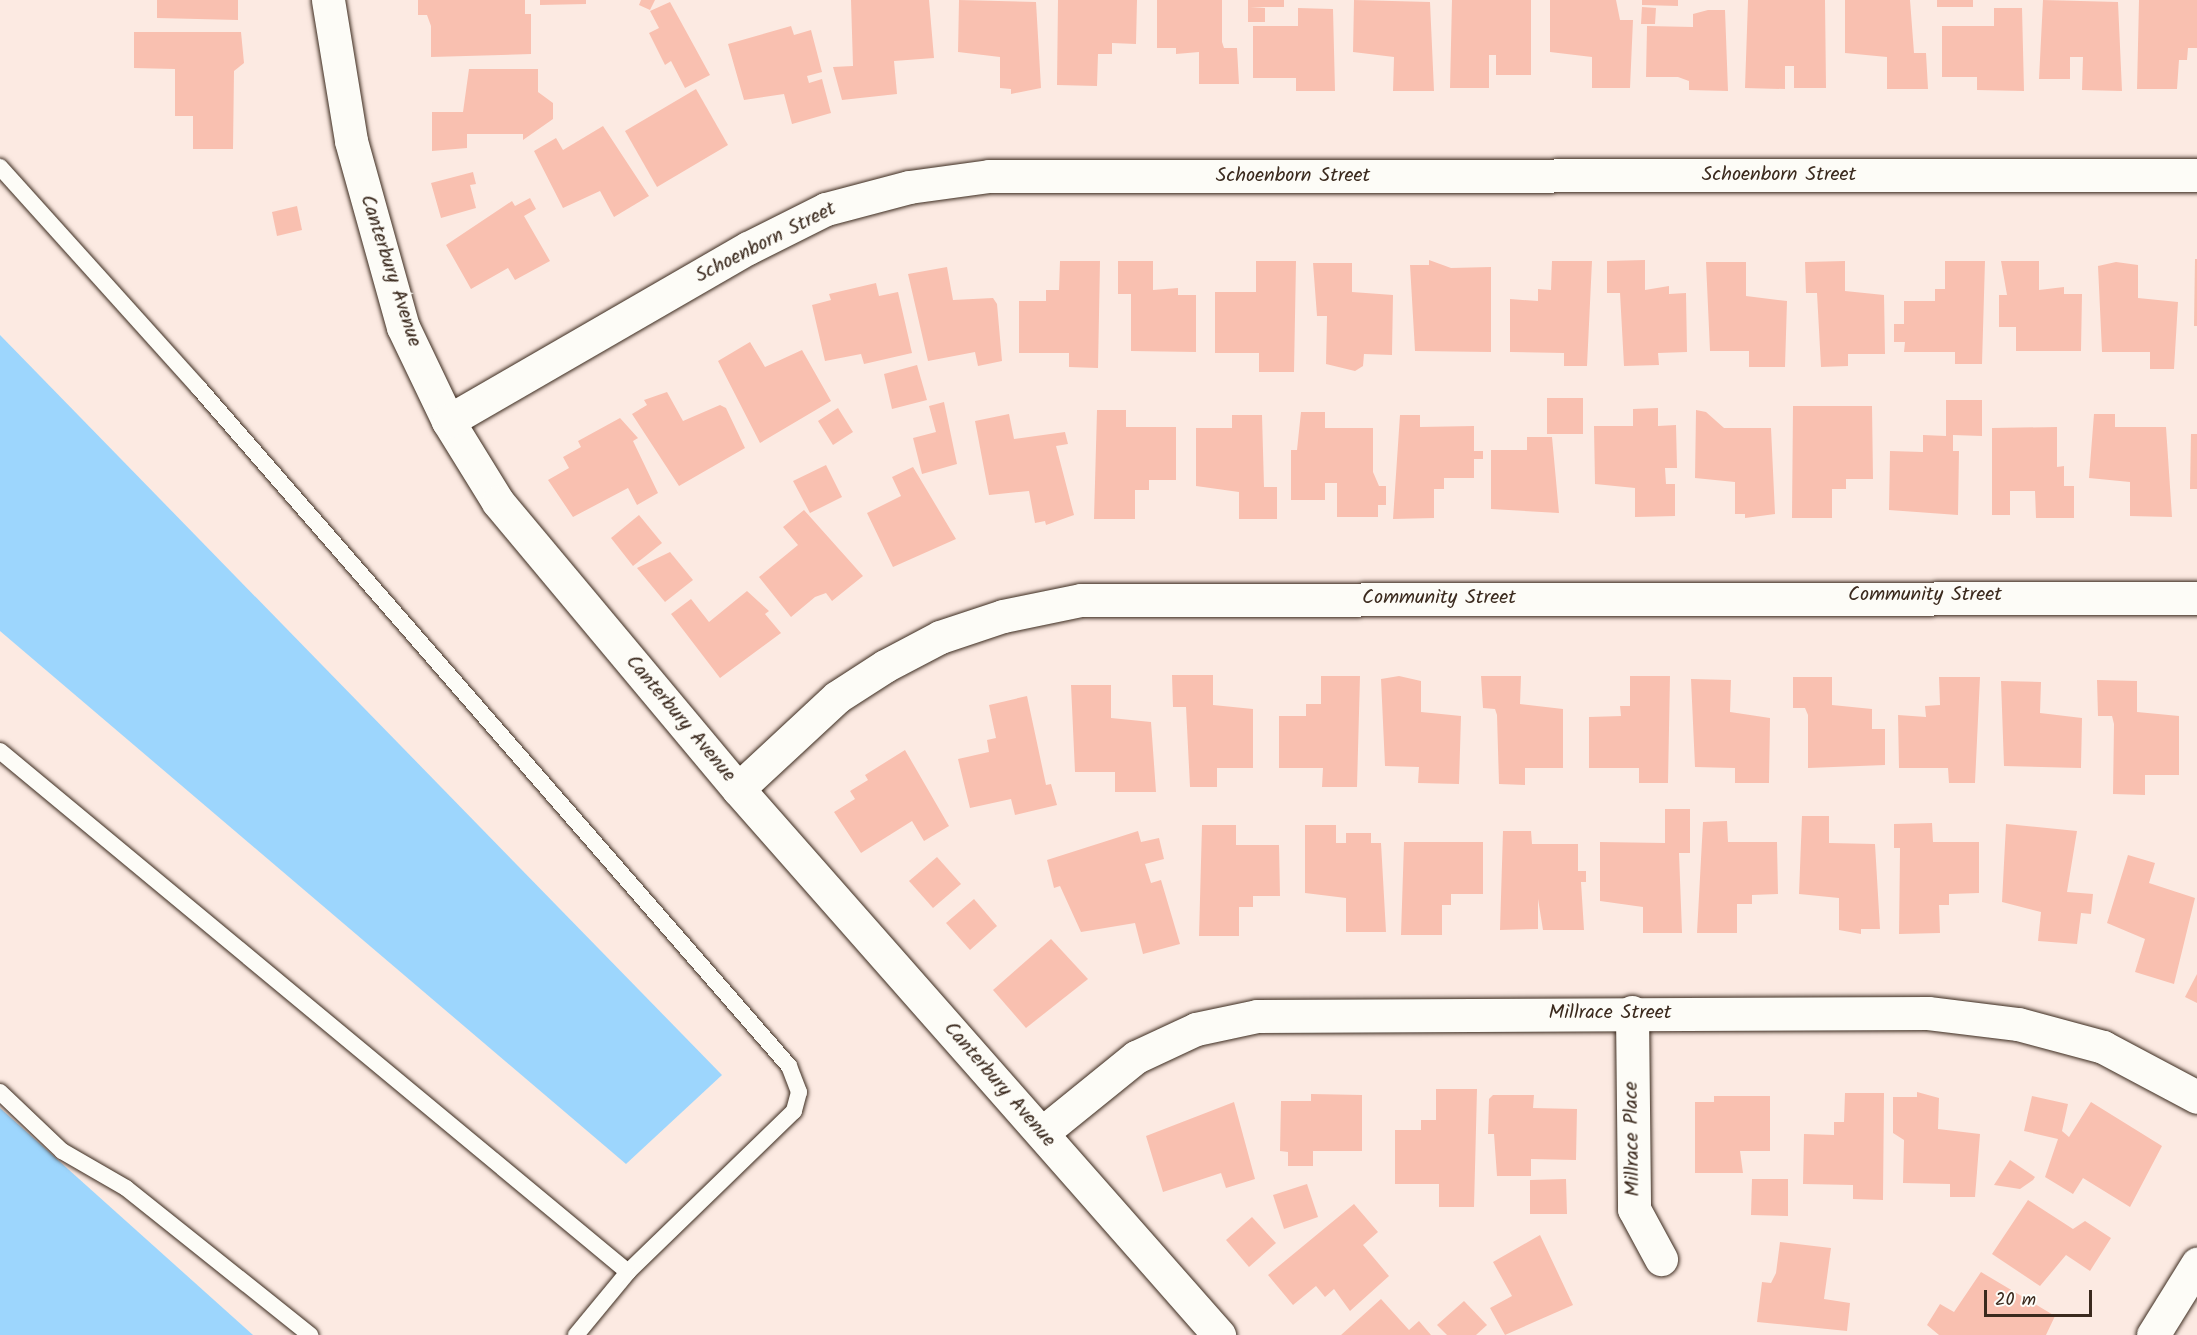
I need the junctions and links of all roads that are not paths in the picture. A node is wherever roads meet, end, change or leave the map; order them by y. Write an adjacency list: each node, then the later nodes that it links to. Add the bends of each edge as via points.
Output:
1 (328, 0): 4 (street, Canterbury Avenue, via 351,141 378,243 403,327)
2 (0, 167): 14 (lane, via 199,388 789,1066 799,1092 794,1111)
3 (2197, 175): 4 (street, Schoenborn Street, via 988,176 920,185 826,209 748,248)
4 (448, 420): 7 (street, Canterbury Avenue, via 498,502)
5 (2197, 598): 7 (street, Community Street, via 1081,600 982,623 885,666 837,697)
6 (0, 751): 14 (lane)
7 (738, 789): 11 (street, Canterbury Avenue)
8 (1632, 1012): 10 (street, Millrace Street, via 1928,1013 2018,1024 2103,1047); 11 (street, Millrace Street, via 1257,1016 1196,1029 1136,1057); 12 (street, Millrace Place, via 1634,1209)
9 (0, 1092): 15 (lane, via 62,1151 126,1188)
10 (2197, 1097)
11 (1042, 1133): 17 (street, Canterbury Avenue)
12 (1661, 1259)
13 (2197, 1264): 18 (street)
14 (628, 1272): 16 (lane)
15 (310, 1335)
16 (576, 1335)
17 (1219, 1335)
18 (2153, 1335)

